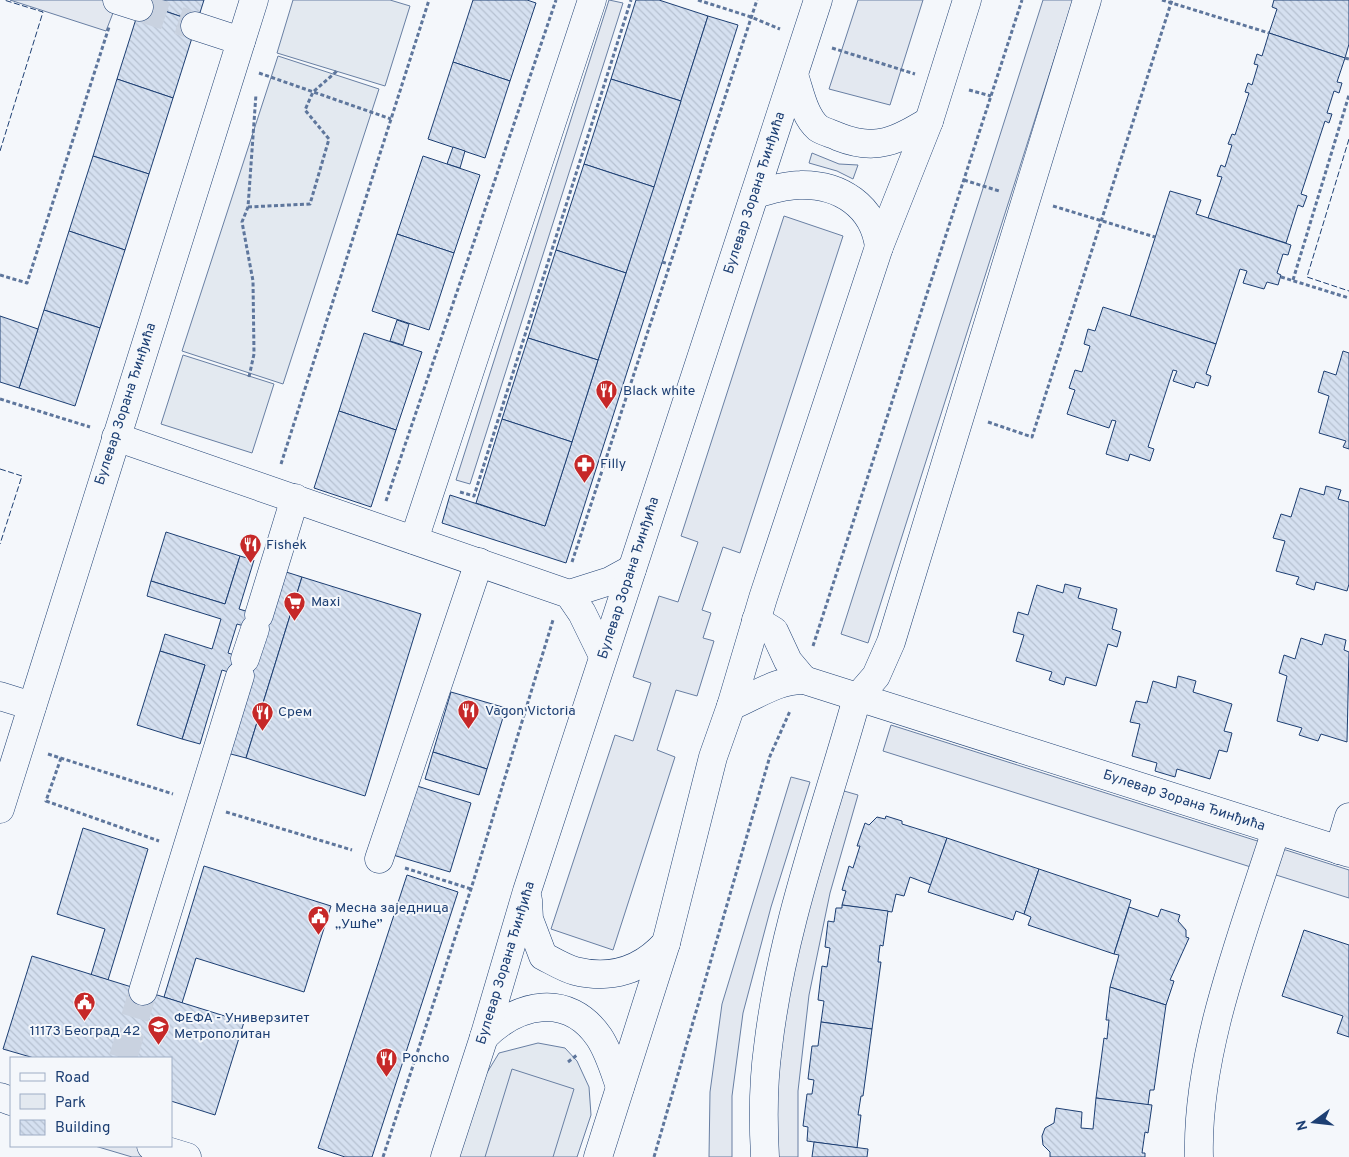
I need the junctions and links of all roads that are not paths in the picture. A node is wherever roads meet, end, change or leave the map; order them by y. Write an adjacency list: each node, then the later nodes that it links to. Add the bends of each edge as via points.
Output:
1 (254, 0): 7 (street, Булевар Зорана Ђинђића)
2 (592, 0): 14 (street)
3 (818, 0): 8 (street, Булевар Зорана Ђинђића)
4 (968, 0): 9 (street)
5 (1087, 0): 22 (street, via 885,659 876,676)
6 (195, 26): 7 (street)
7 (248, 61): 12 (street, Булевар Зорана Ђинђића)
8 (794, 76): 9 (street, via 807,111 818,127 848,141 882,144 898,140); 10 (street, Булевар Зорана Ђинђића)
9 (929, 121): 11 (street)
10 (755, 194): 11 (street, via 800,185 826,187 850,197 877,229); 16 (street, Булевар Зорана Ђинђића)
11 (879, 247): 18 (street)
12 (116, 437): 13 (street); 23 (street, Булевар Зорана Ђинђића)
13 (284, 495): 14 (street); 32 (street, via 257,622)
14 (414, 540): 15 (street)
15 (479, 562): 17 (street); 29 (street)
16 (632, 568): 17 (street, via 610,581); 19 (street, Булевар Зорана Ђинђића)
17 (566, 592): 19 (street, via 582,613)
18 (756, 620): 20 (street, via 774,631 788,661); 24 (street)
19 (603, 656): 30 (street, Булевар Зорана Ђинђића)
20 (804, 680): 22 (street, Булевар Зорана Ђинђића); 24 (street, via 774,684 758,695)
21 (0, 696): 23 (street)
22 (857, 698): 27 (street, Булевар Зорана Ђинђића); 39 (street, via 804,879 775,1000 764,1092)
23 (32, 706): 25 (street, Булевар Зорана Ђинђића)
24 (731, 706): 31 (street, via 713,757)
25 (0, 809)
26 (1349, 817): 28 (street)
27 (1276, 830): 28 (street); 40 (street, Булевар Зорана Ђинђића, via 1210,1049 1202,1092)
28 (1344, 852)
29 (379, 859)
30 (527, 891): 31 (street, via 529,919 543,956 574,970 601,974 639,966); 33 (street, Булевар Зорана Ђинђића)
31 (666, 943): 34 (street)
32 (143, 991)
33 (484, 1037): 34 (street, via 515,1013 530,1008 560,1009 582,1019 598,1037); 37 (street, Булевар Зорана Ђинђића)
34 (620, 1087): 38 (street)
35 (154, 1147): 36 (street)
36 (187, 1157)
37 (445, 1157)
38 (598, 1157)
39 (764, 1157)
40 (1199, 1157)

